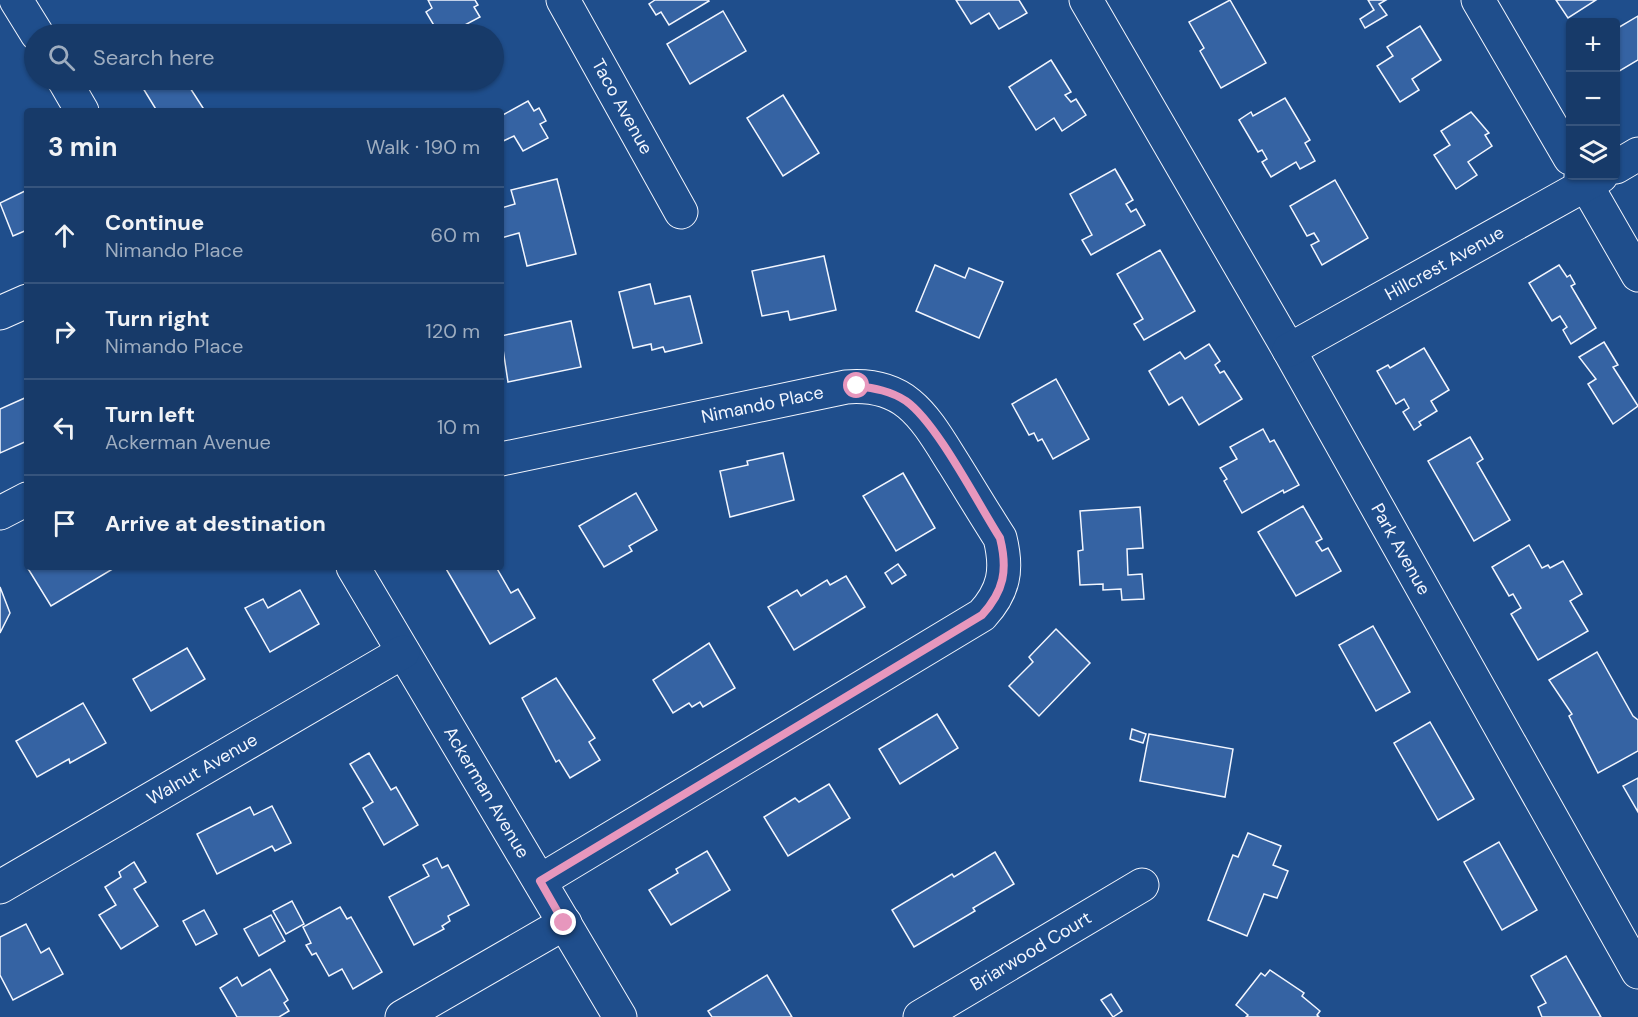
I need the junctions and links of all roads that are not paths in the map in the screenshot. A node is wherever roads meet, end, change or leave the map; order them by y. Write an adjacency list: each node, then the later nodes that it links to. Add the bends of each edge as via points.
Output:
1 (16, 0): 5 (street)
2 (563, 0): 13 (street, Taco Avenue)
3 (1086, 0): 17 (street, Park Avenue)
4 (1478, 0): 8 (street)
5 (31, 24)
6 (70, 90): 7 (street)
7 (80, 108)
8 (1566, 144)
9 (1638, 154): 10 (street)
10 (1620, 165)
11 (1572, 180): 17 (street, Hillcrest Avenue)
12 (1588, 180): 14 (street)
13 (681, 212)
14 (1638, 275)
15 (24, 302): 16 (street)
16 (0, 313)
17 (1289, 350): 27 (street, Park Avenue)
18 (504, 458): 23 (street, Nimando Place, via 846,387 883,390 924,416 1000,538 1005,560 1004,580 995,601 982,615)
19 (24, 501): 20 (street)
20 (0, 513)
21 (355, 570): 22 (street, Ackerman Avenue)
22 (403, 652): 23 (street, Ackerman Avenue); 25 (street, Walnut Avenue)
23 (540, 881): 26 (street, Ackerman Avenue)
24 (1142, 885): 30 (street, Briarwood Court)
25 (0, 887)
26 (564, 923): 28 (street); 29 (street, Ackerman Avenue)
27 (1638, 972)
28 (402, 1017)
29 (621, 1017)
30 (920, 1017)

